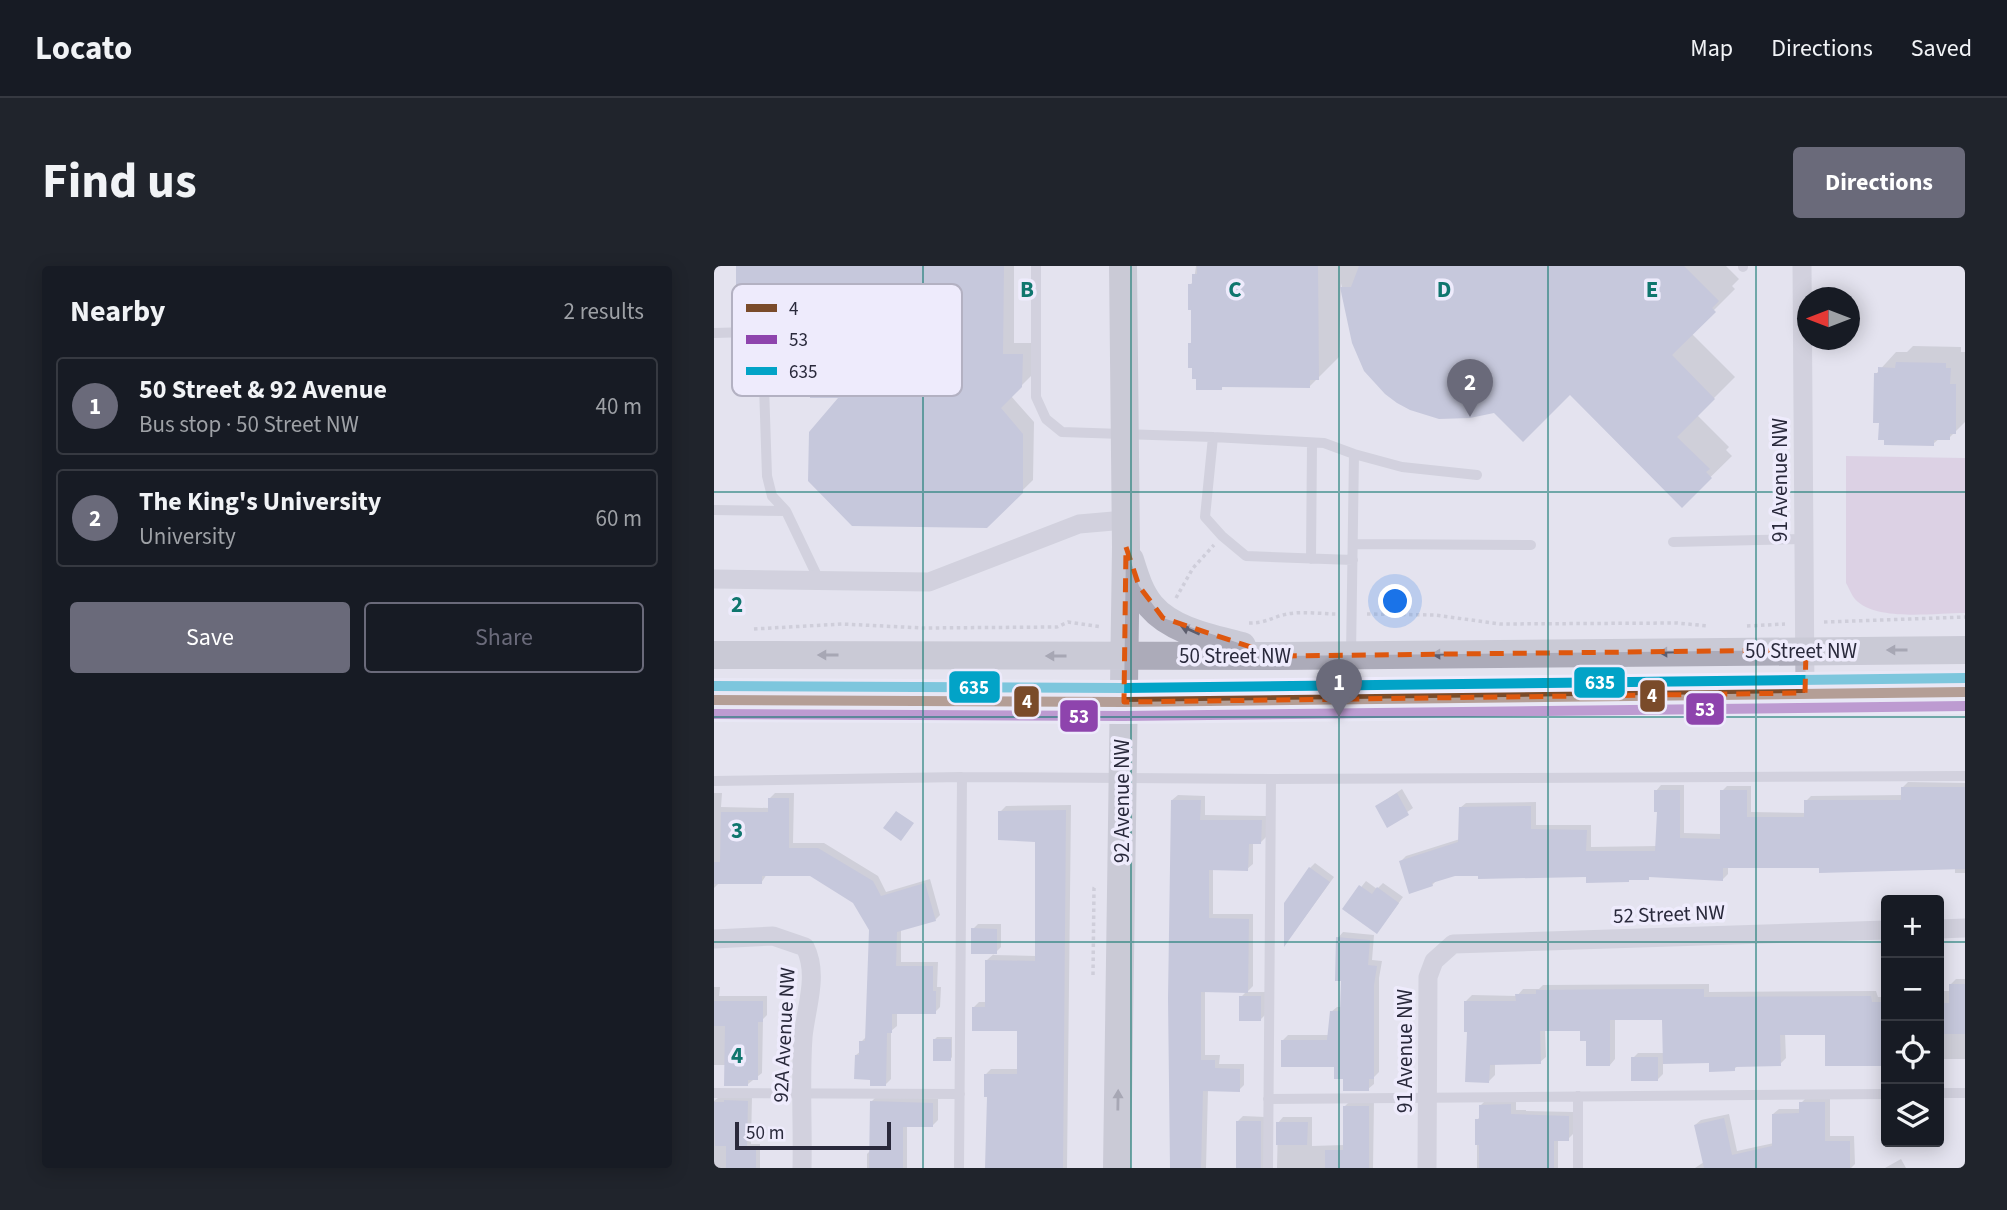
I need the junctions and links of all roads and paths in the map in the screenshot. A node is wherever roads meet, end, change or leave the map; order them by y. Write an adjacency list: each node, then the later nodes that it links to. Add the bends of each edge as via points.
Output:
1 (1036, 266): 7 (lane, via 1036,397 1046,419 1062,432)
2 (1123, 266): 7 (main road, 92 Avenue NW)
3 (1802, 266): 16 (street, 91 Avenue NW)
4 (732, 332): 5 (lane)
5 (714, 333)
6 (764, 396): 13 (lane, via 767,476 772,496)
7 (1126, 434): 8 (lane); 14 (main road, 92 Avenue NW)
8 (1213, 436): 9 (lane); 15 (lane, via 1205,517)
9 (1312, 443): 10 (lane); 20 (lane)
10 (1354, 454): 11 (lane, via 1402,467); 18 (lane)
11 (1477, 475)
12 (714, 510): 13 (lane)
13 (786, 510): 23 (lane)
14 (1125, 534): 23 (street, via 1079,524 929,582); 36 (main road, 92 Avenue NW); 37 (main road, one-way to 14, via 1199,634 1163,618 1139,586)
15 (1223, 536): 20 (lane, via 1246,556); 24 (path, via 1193,568 1175,600)
16 (1802, 539): 17 (lane); 32 (street, 91 Avenue NW)
17 (1673, 542)
18 (1354, 544): 19 (lane); 21 (lane)
19 (1531, 545)
20 (1311, 559): 21 (lane)
21 (1353, 560): 25 (lane)
22 (714, 579): 23 (street)
23 (819, 580)
24 (1180, 604)
25 (1351, 614): 27 (path, via 1292,614 1263,622); 30 (path, via 1444,616 1500,624 1677,623); 35 (lane)
26 (1965, 617): 32 (path, via 1882,618)
27 (1240, 621)
28 (1068, 622): 31 (path, via 1057,627 842,624)
29 (1744, 626): 32 (path)
30 (1710, 627)
31 (750, 630)
32 (1805, 637): 33 (main road, 50 Street NW, one-way to 32); 35 (main road, 50 Street NW, one-way to 35); 39 (street, 91 Avenue NW)
33 (1965, 650)
34 (714, 655): 36 (main road, 50 Street NW, one-way to 34)
35 (1351, 655): 37 (main road, 50 Street NW)
36 (1124, 656): 37 (main road, 50 Street NW); 41 (main road, 92 Avenue NW)
37 (1278, 656)
38 (1965, 692): 39 (main road, 50 Street NW)
39 (1805, 693): 41 (main road, 50 Street NW)
40 (714, 700): 41 (main road, 50 Street NW)
41 (1124, 702): 44 (main road, 92 Avenue NW)
42 (1965, 776): 45 (lane)
43 (962, 777): 44 (lane); 46 (lane); 56 (lane)
44 (1122, 778): 45 (lane); 63 (main road, 92 Avenue NW, one-way to 44)
45 (1271, 779): 60 (lane)
46 (714, 781)
47 (1965, 928): 48 (street)
48 (1944, 929)
49 (1881, 930): 51 (street, 52 Street NW)
50 (714, 939): 53 (street, 92A Avenue NW, via 773,936 804,947 811,959)
51 (1453, 944): 59 (street, 91 Avenue NW, via 1434,961 1428,977)
52 (714, 1093): 53 (lane)
53 (803, 1093): 56 (lane); 61 (street, 92A Avenue NW)
54 (1944, 1093): 55 (lane)
55 (1965, 1093)
56 (960, 1094): 62 (lane)
57 (1881, 1094): 58 (lane)
58 (1578, 1096): 59 (lane); 66 (lane)
59 (1427, 1098): 60 (lane); 65 (street, 91 Avenue NW)
60 (1268, 1099): 64 (lane)
61 (802, 1168)
62 (959, 1168)
63 (1117, 1168)
64 (1268, 1168)
65 (1427, 1168)
66 (1578, 1168)

